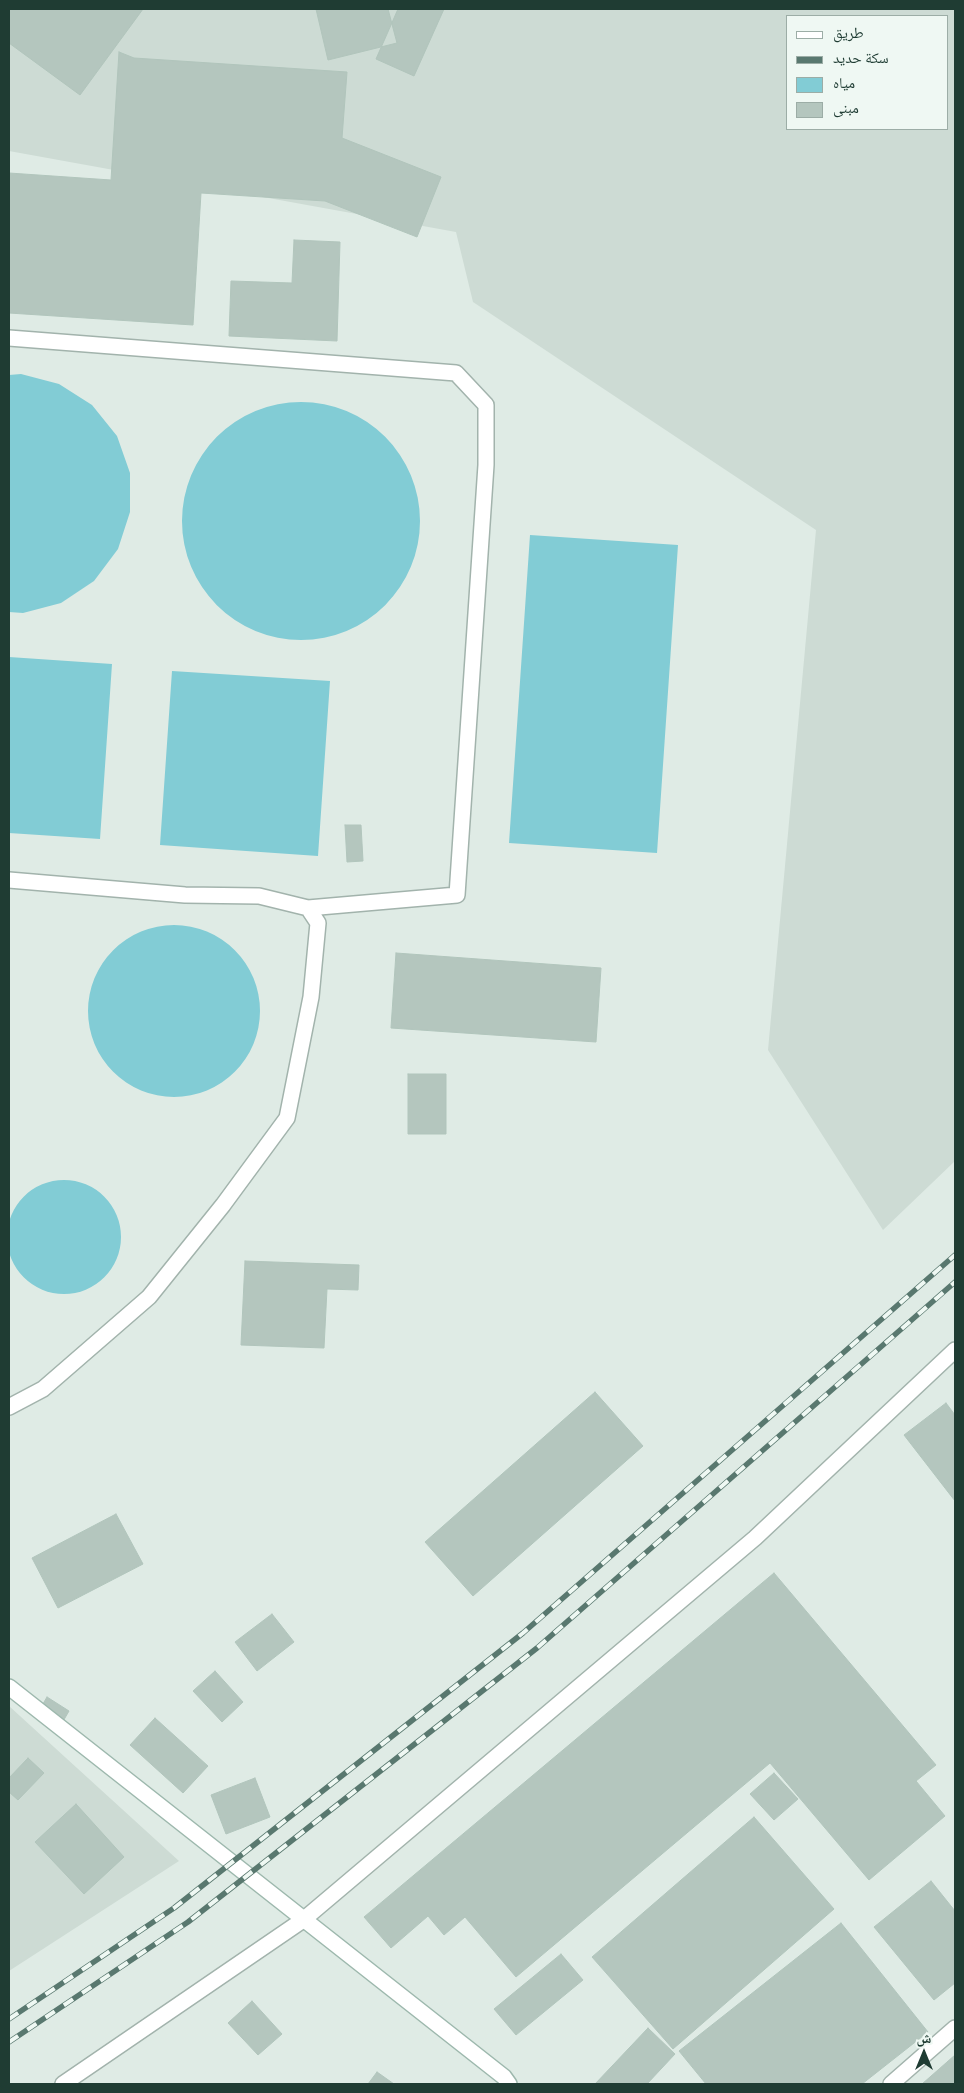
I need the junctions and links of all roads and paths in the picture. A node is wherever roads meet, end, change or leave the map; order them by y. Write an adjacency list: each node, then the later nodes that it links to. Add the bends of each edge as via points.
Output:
1 (9, 338): 3 (street, via 456,373 486,405 486,465 457,895)
2 (9, 880): 3 (street, via 185,895 259,896)
3 (308, 908): 5 (street, via 318,923 311,997 287,1118 223,1206 149,1297 43,1389)
4 (955, 1350): 7 (street, via 755,1538)
5 (9, 1407)
6 (9, 1687): 7 (street)
7 (304, 1920): 9 (street); 10 (street)
8 (955, 2028): 11 (street)
9 (63, 2084)
10 (509, 2084)
11 (891, 2084)

